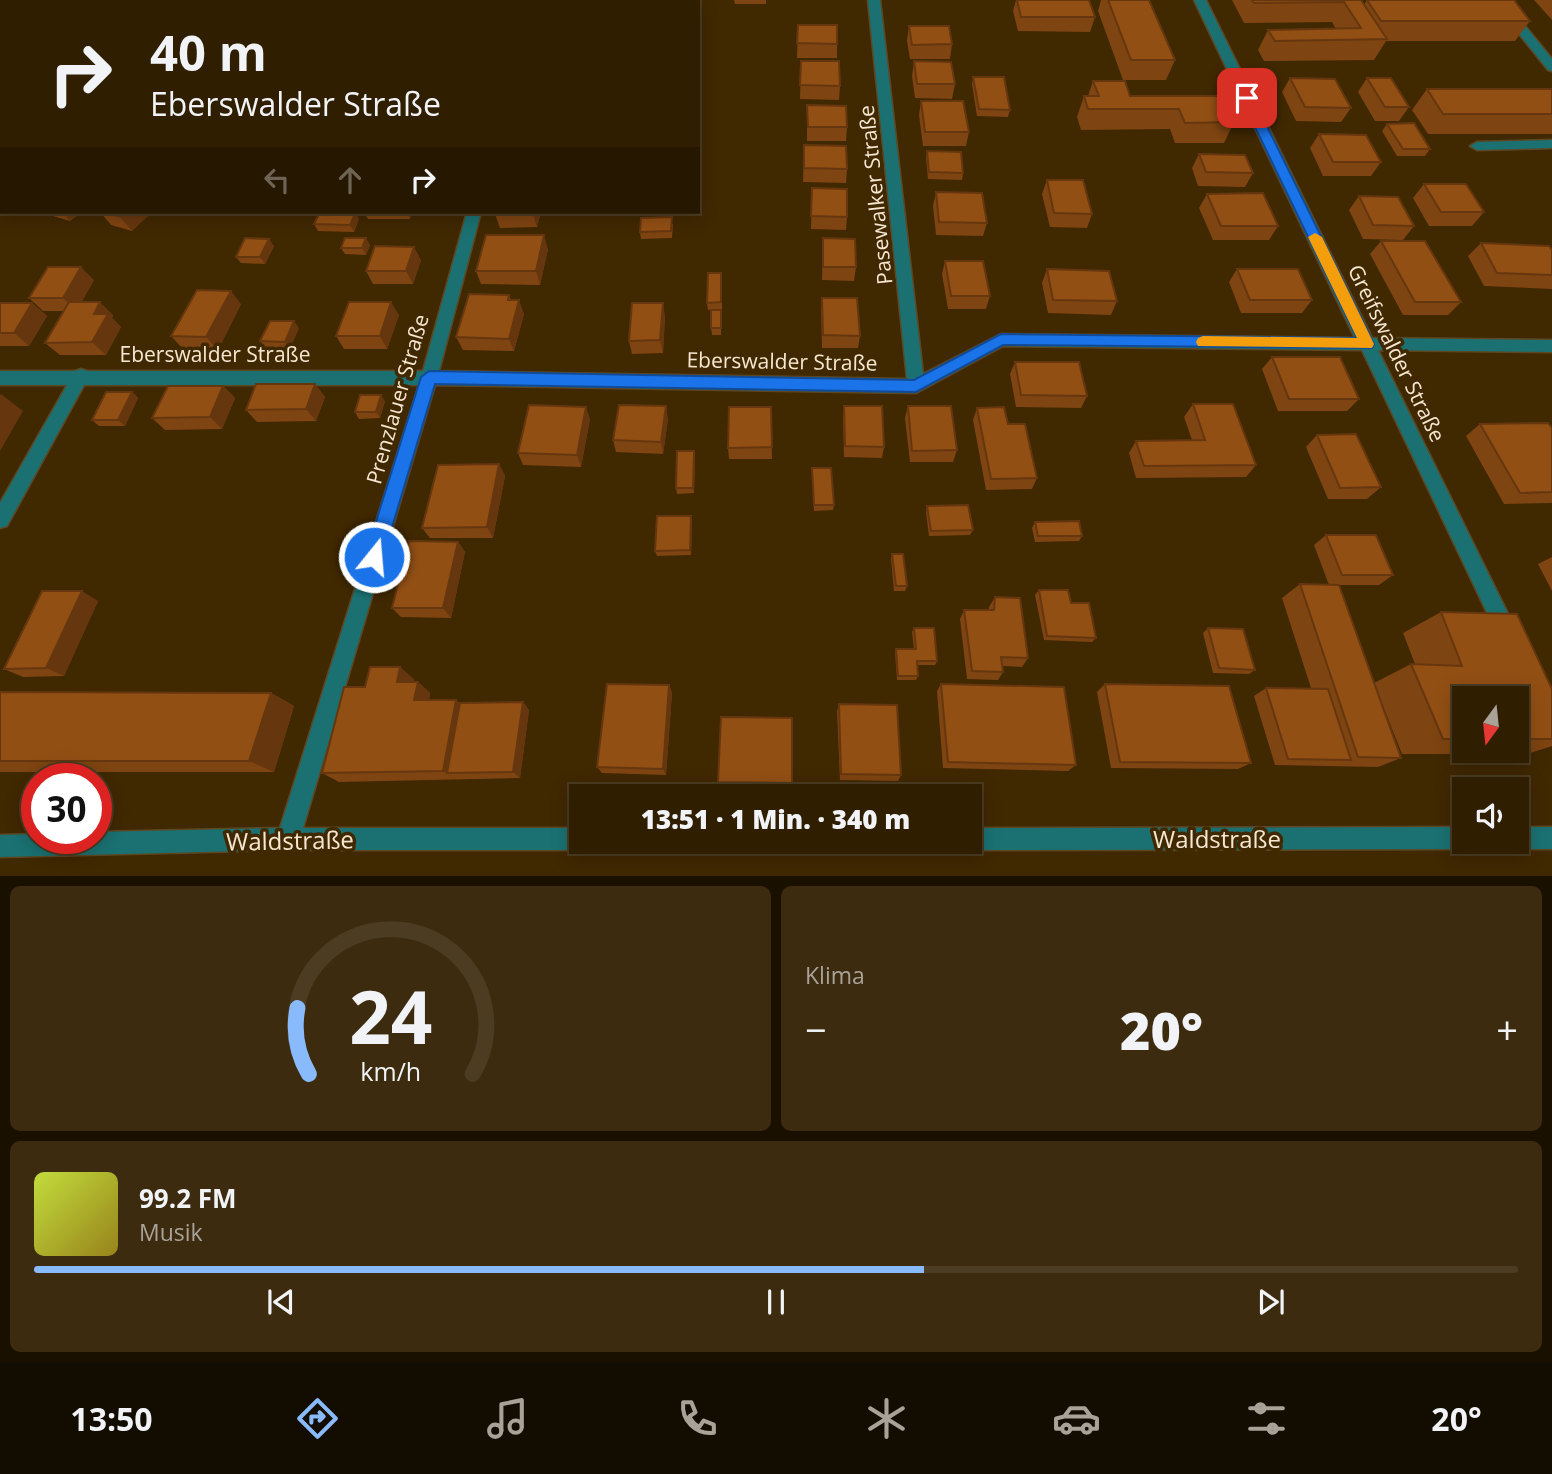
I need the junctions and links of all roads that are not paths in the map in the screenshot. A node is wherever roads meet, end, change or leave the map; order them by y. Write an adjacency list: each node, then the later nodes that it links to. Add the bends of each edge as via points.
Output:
1 (874, 0): 13 (street, Pasewalker Straße)
2 (1200, 0): 8 (street, Greifswalder Straße)
3 (1498, 0): 4 (street)
4 (1552, 67)
5 (1552, 144): 6 (street)
6 (1476, 146)
7 (473, 214): 11 (street, Prenzlauer Straße)
8 (1367, 344): 9 (street, Eberswalder Straße); 13 (street, Eberswalder Straße, via 1001,340); 15 (street, Greifswalder Straße)
9 (1552, 346)
10 (81, 376): 11 (street, Eberswalder Straße); 12 (street, Eberswalder Straße); 14 (street)
11 (429, 377): 13 (street, Eberswalder Straße); 19 (street, Prenzlauer Straße)
12 (0, 378)
13 (916, 386)
14 (0, 520)
15 (1516, 653)
16 (1452, 838): 21 (street, Waldstraße)
17 (1529, 838): 18 (street)
18 (1552, 838)
19 (288, 839): 20 (street, Waldstraße); 22 (street, Waldstraße)
20 (569, 839)
21 (982, 839)
22 (0, 846)

